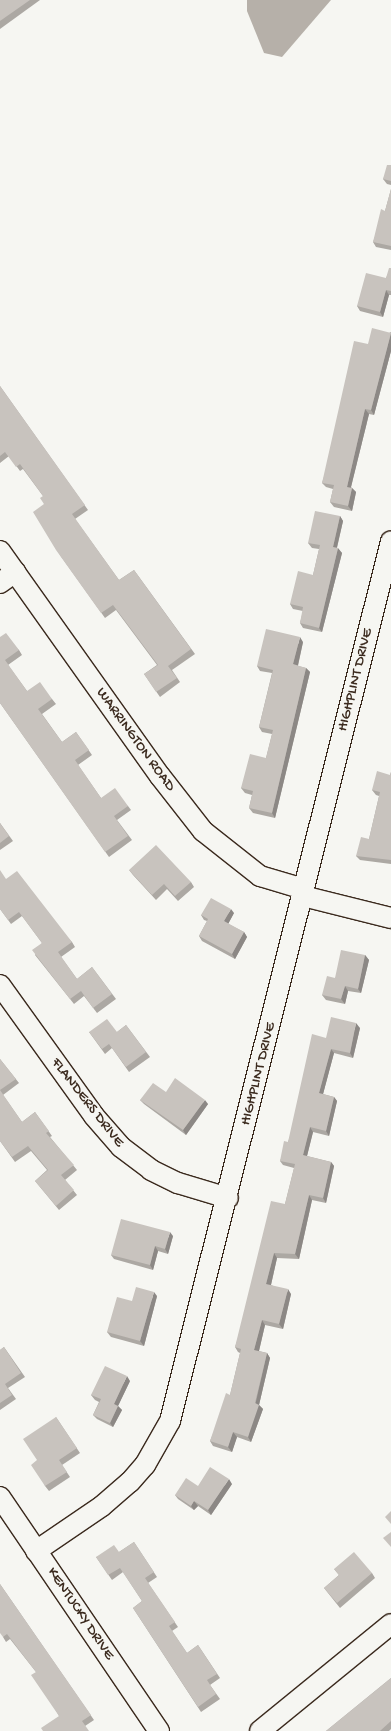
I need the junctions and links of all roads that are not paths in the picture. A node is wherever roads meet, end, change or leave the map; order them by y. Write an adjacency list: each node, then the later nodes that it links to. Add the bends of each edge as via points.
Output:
1 (391, 541): 4 (street, HIGHPLINT DRIVE)
2 (0, 551): 3 (street, WARRINGTON ROAD)
3 (8, 578): 4 (street, WARRINGTON ROAD, via 203,832 260,876)
4 (304, 893): 5 (street, WARRINGTON ROAD); 7 (street, HIGHPLINT DRIVE)
5 (391, 918)
6 (0, 985): 7 (street, FLANDERS DRIVE, via 94,1116 121,1148 151,1170 178,1183)
7 (228, 1198): 9 (street, HIGHPLINT DRIVE, via 177,1401 161,1441 145,1465 116,1496)
8 (0, 1497): 9 (street, KENTUCKY DRIVE)
9 (36, 1551): 11 (street, KENTUCKY DRIVE)
10 (391, 1624): 12 (street)
11 (160, 1731)
12 (260, 1731)

